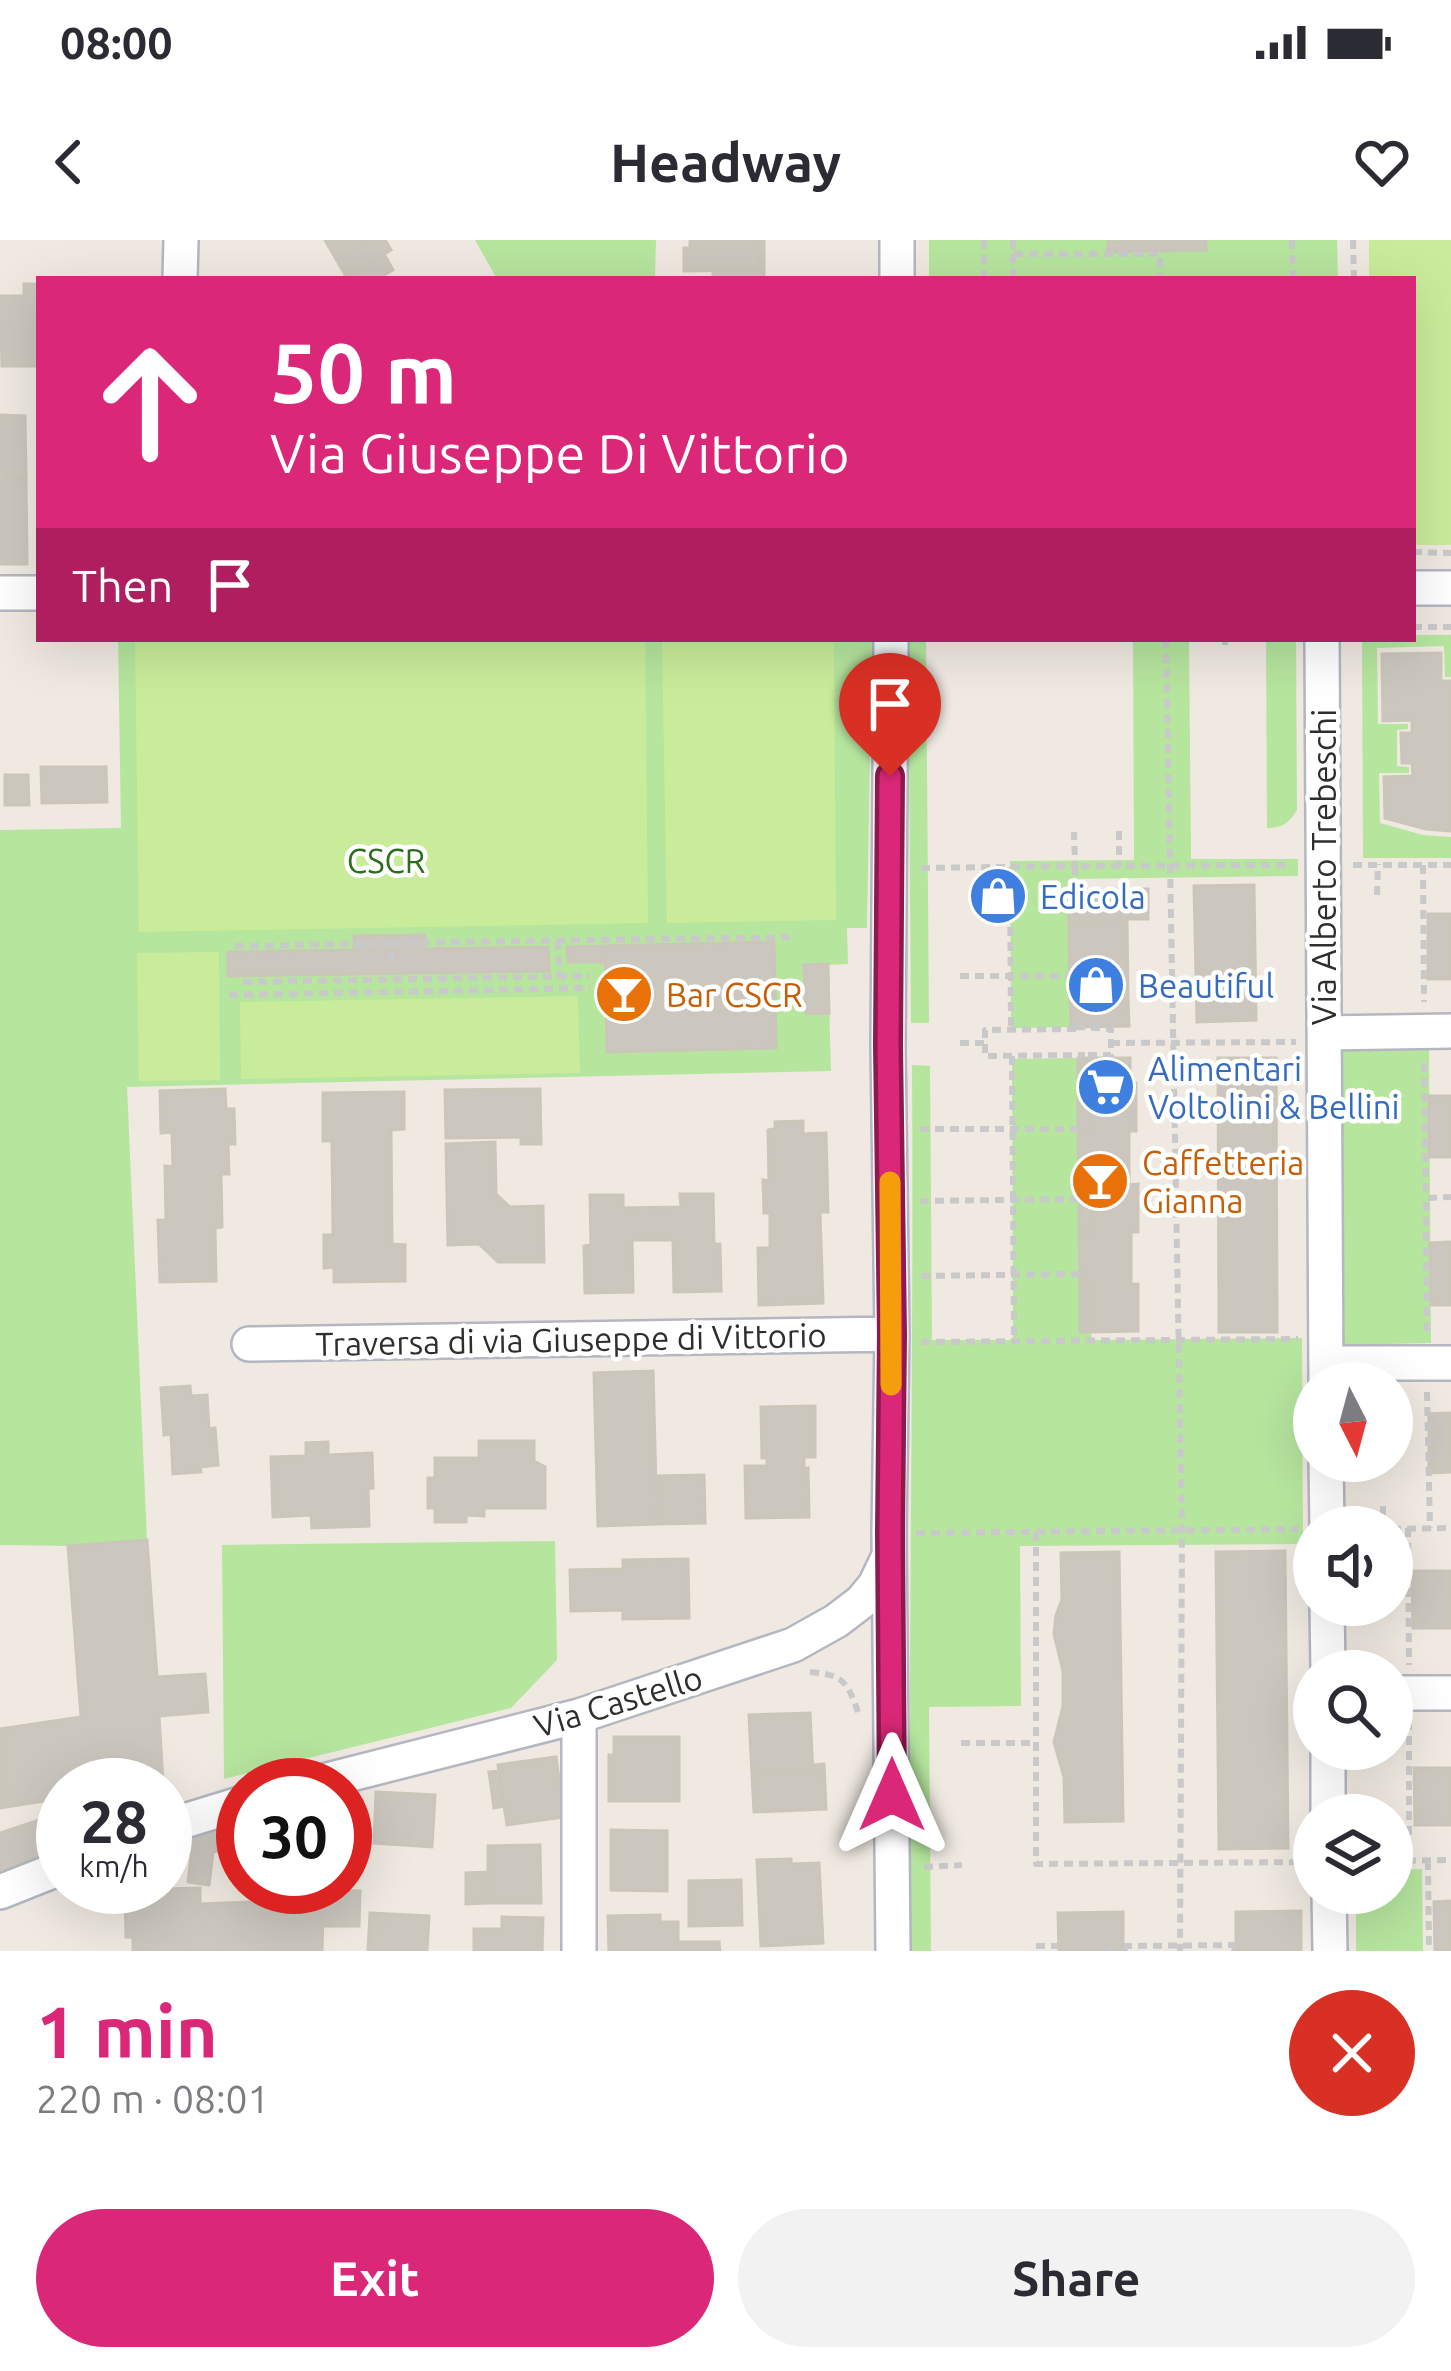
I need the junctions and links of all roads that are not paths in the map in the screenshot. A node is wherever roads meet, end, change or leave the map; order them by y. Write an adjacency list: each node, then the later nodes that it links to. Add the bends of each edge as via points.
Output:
1 (181, 240): 3 (street)
2 (897, 240): 4 (street)
3 (180, 276)
4 (896, 276)
5 (1416, 588): 6 (street)
6 (1451, 588)
7 (0, 593): 8 (street)
8 (36, 593)
9 (891, 642): 13 (street)
10 (1322, 642): 12 (street, Via Alberto Trebeschi)
11 (1437, 1031): 12 (street)
12 (1324, 1037): 15 (street, Via Alberto Trebeschi)
13 (892, 1338): 14 (street, Traversa di via Giuseppe di Vittorio); 16 (street)
14 (249, 1344)
15 (1326, 1362)
16 (890, 1544): 19 (street, Via Castello, via 861,1602 793,1645); 25 (street)
17 (1413, 1693): 18 (street)
18 (1451, 1693)
19 (579, 1716): 20 (street, Via Castello); 24 (street)
20 (372, 1769)
21 (36, 1878): 22 (street)
22 (0, 1892)
23 (1329, 1914): 26 (street)
24 (579, 1951)
25 (893, 1951)
26 (1330, 1951)

